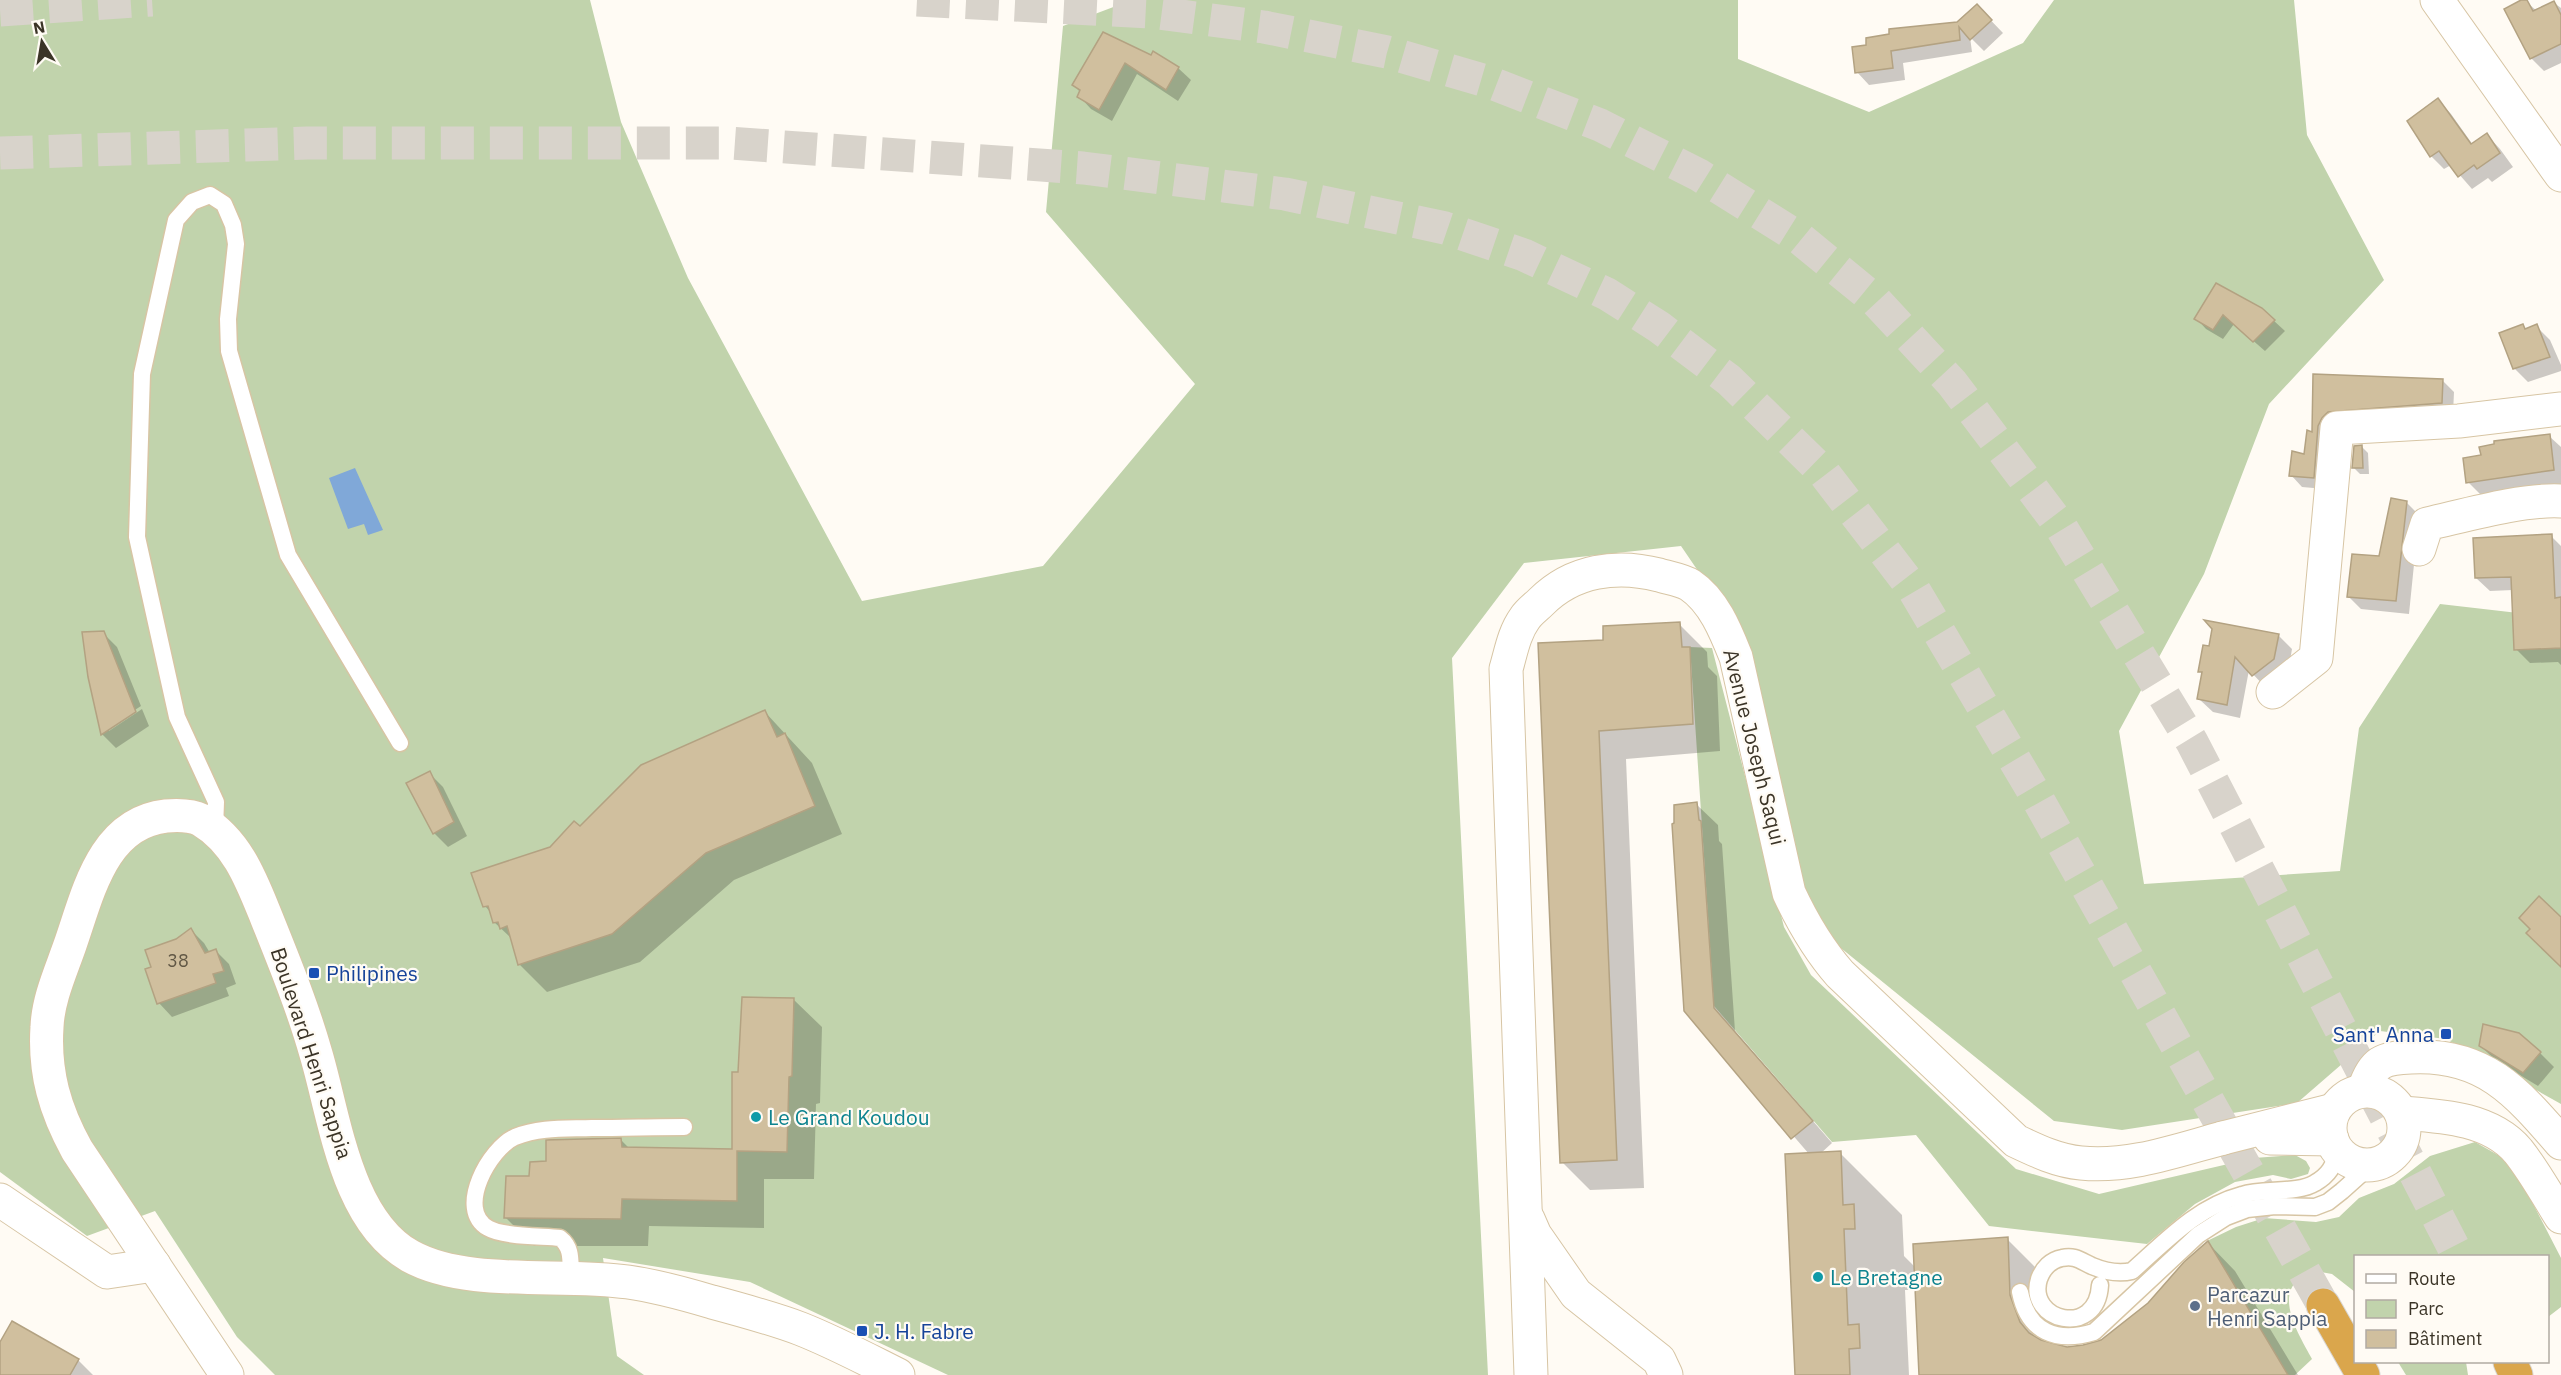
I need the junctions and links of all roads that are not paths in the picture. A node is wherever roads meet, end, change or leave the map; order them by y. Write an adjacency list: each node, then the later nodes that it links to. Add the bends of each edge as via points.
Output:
1 (2437, 0): 2 (street)
2 (2561, 175)
3 (2561, 410): 6 (street, via 2337,428 2316,658)
4 (2561, 501): 5 (street, via 2427,524)
5 (2419, 549)
6 (2273, 692)
7 (400, 743): 8 (lane, via 288,555 229,351 228,319 236,244 233,225 224,204 210,195 192,202 176,220 142,375 137,537 177,717 216,802)
8 (215, 830): 18 (street, Boulevard Henri Sappia, via 196,817 155,818 132,827 112,846 98,865 54,991 47,1024 51,1084 61,1120); 19 (street, Boulevard Henri Sappia, via 240,859 252,882 296,991 354,1186 366,1212 407,1254 435,1268 476,1275)
9 (2364, 1090): 11 (street, via 2376,1091 2396,1103); 12 (street, via 2342,1100); 13 (street, via 2378,1063 2391,1059 2436,1056 2461,1062 2481,1068 2504,1083)
10 (684, 1127): 19 (lane, via 538,1129 512,1138 493,1157 480,1176 473,1204 478,1218 497,1231 560,1238 570,1250)
11 (2402, 1128): 14 (street, via 2390,1158); 17 (street, via 2501,1137 2517,1150)
12 (2334, 1133): 14 (street, via 2352,1162); 16 (street, Avenue Joseph Saqui, via 2223,1138 2125,1162 2092,1163 2046,1156 2016,1141 1840,975 1820,952 1802,921 1789,893 1736,657 1710,606 1689,585 1639,570 1608,570 1575,578 1552,591 1525,617 1506,669); 20 (lane, via 2334,1166 2313,1185 2266,1190 2222,1202 2190,1219 2132,1271 2122,1274 2064,1257 2047,1265 2041,1273 2038,1292 2041,1302 2057,1317 2078,1318 2095,1305)
13 (2561, 1143)
14 (2371, 1165): 21 (lane, via 2328,1202 2315,1207 2247,1209 2226,1217 2198,1235 2094,1332 2073,1338 2054,1335 2038,1326 2028,1314)
15 (0, 1200): 18 (street, via 107,1272)
16 (1524, 1209): 26 (street, Avenue Joseph Saqui); 27 (street, via 1535,1235 1576,1294 1659,1360)
17 (2561, 1216)
18 (154, 1265): 24 (street, Boulevard Henri Sappia)
19 (571, 1277): 25 (street, Boulevard Henri Sappia, via 630,1282 680,1292 762,1316 841,1347)
20 (2100, 1285)
21 (2020, 1292)
22 (2323, 1305): 23 (highway)
23 (2354, 1359)
24 (227, 1375)
25 (898, 1375)
26 (1531, 1375)
27 (1666, 1375)

